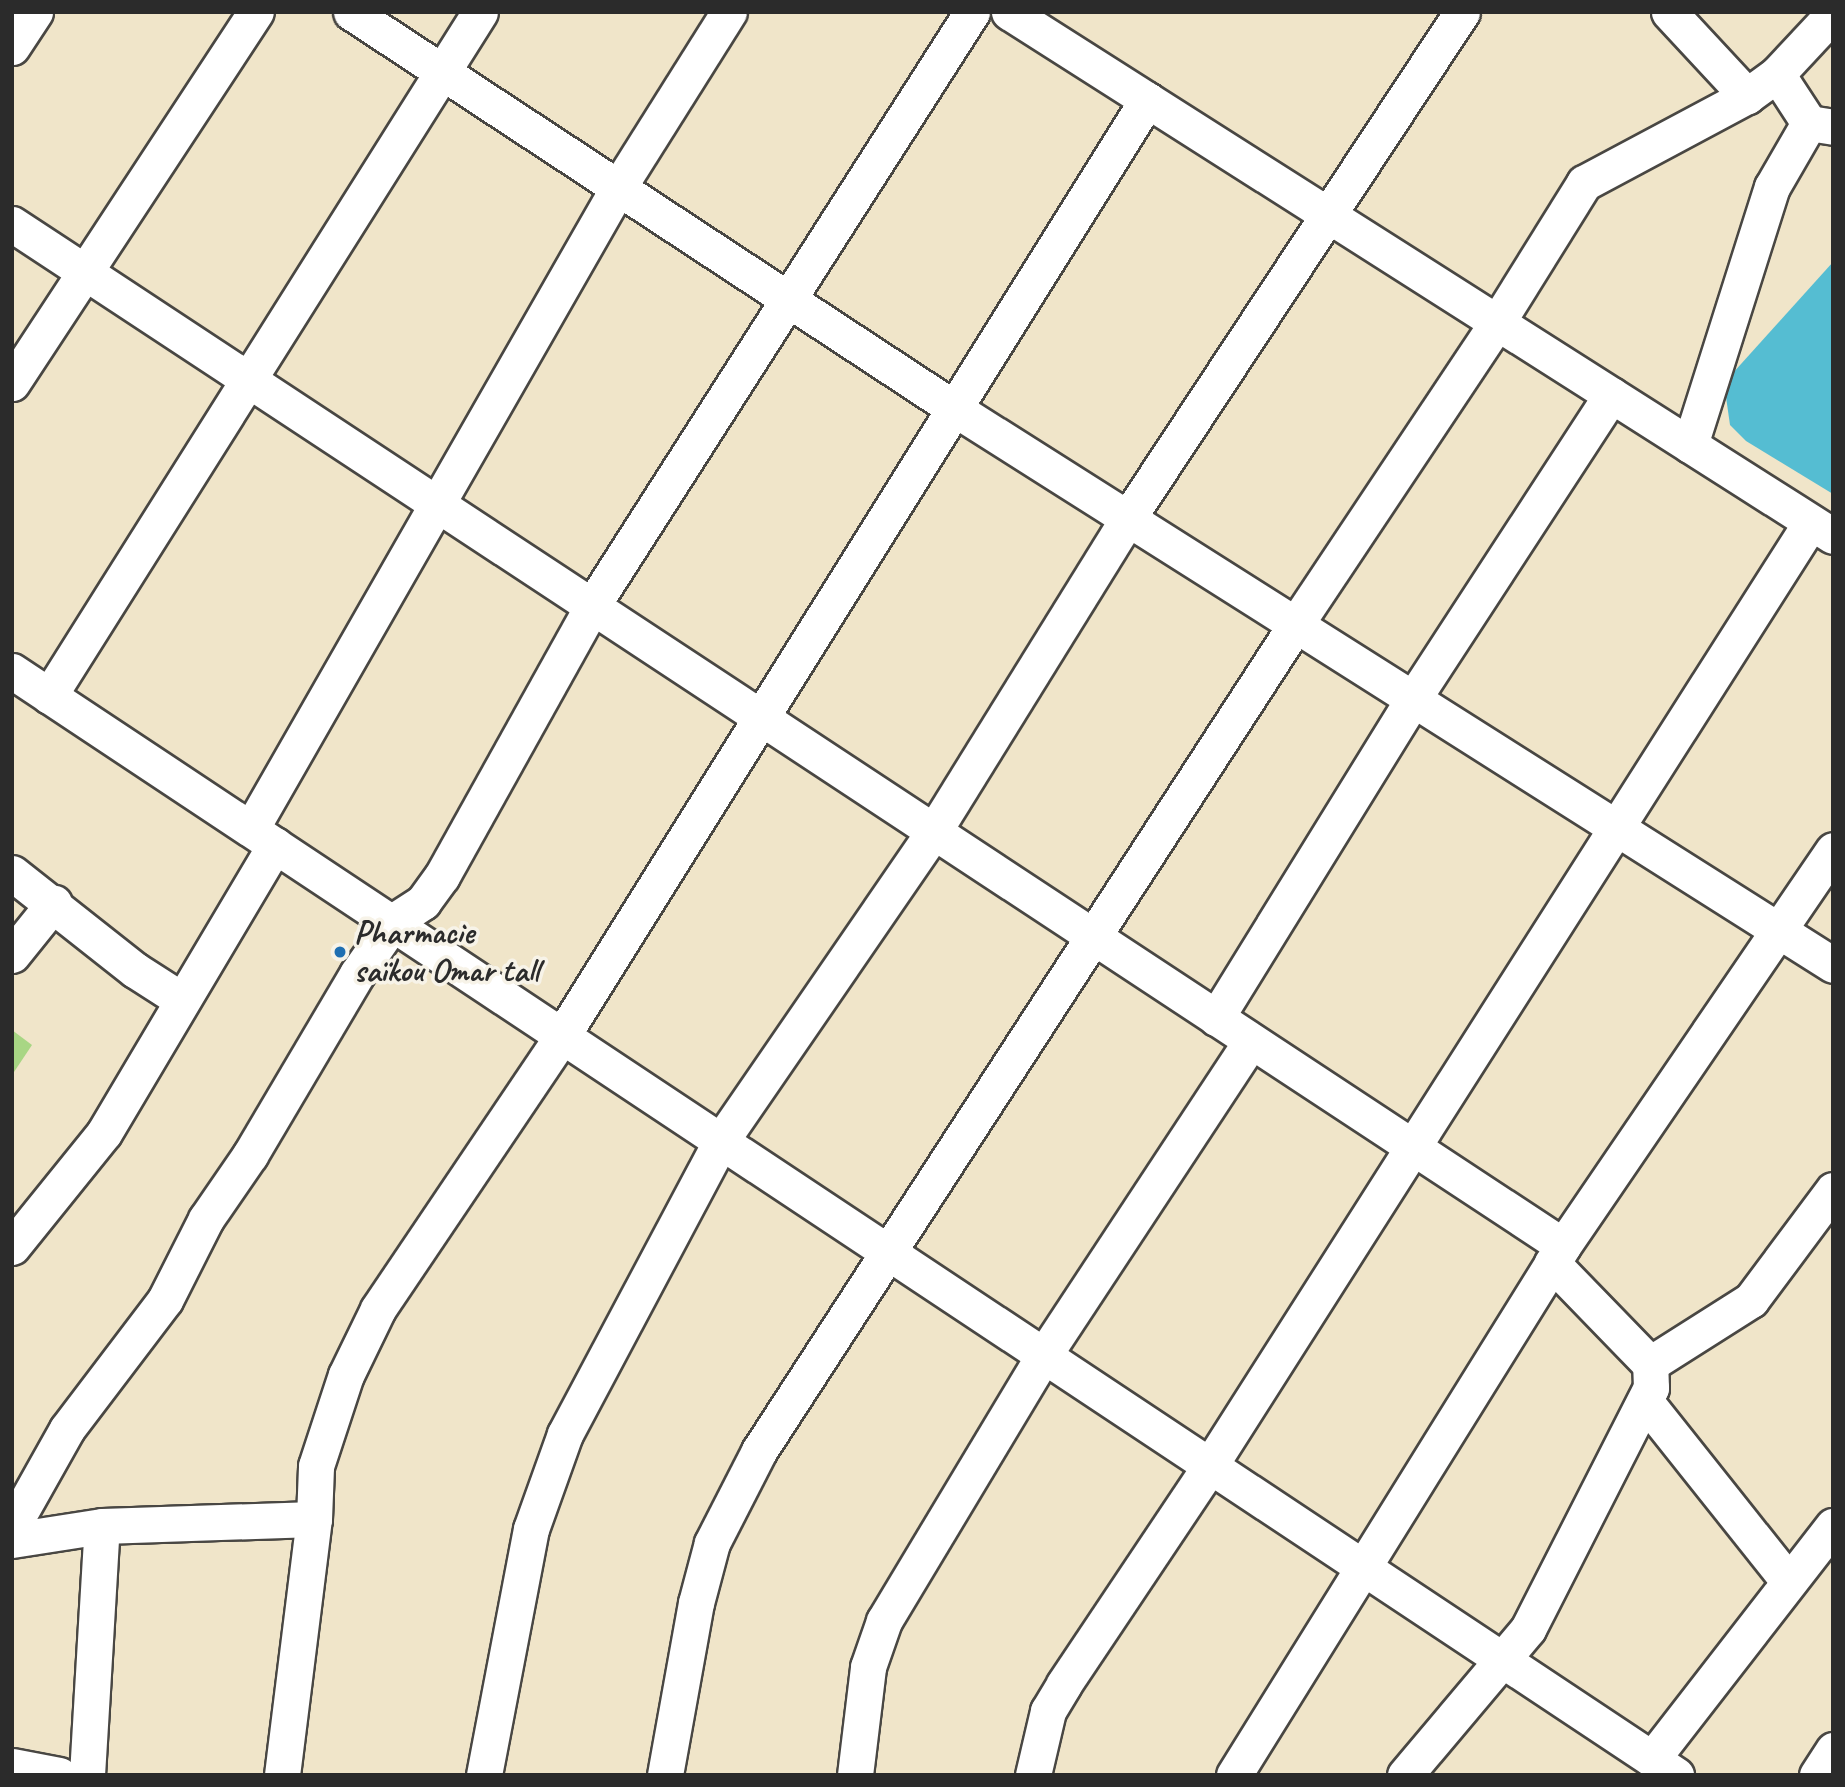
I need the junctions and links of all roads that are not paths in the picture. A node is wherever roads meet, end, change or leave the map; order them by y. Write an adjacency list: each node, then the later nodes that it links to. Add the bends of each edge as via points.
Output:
1 (35, 12): 11 (street)
2 (256, 12): 20 (street)
3 (351, 12): 12 (street)
4 (480, 12): 12 (street)
5 (729, 12): 17 (street)
6 (972, 12): 21 (street)
7 (1009, 12): 15 (street)
8 (1462, 12): 18 (street)
9 (1669, 12): 14 (street)
10 (1833, 14): 13 (street)
11 (12, 47)
12 (443, 73): 17 (street); 23 (street)
13 (1777, 74): 14 (street); 16 (street)
14 (1747, 96): 22 (street, via 1584,183)
15 (1147, 100): 18 (street); 26 (street)
16 (1821, 125): 27 (street, via 1772,187)
17 (618, 188): 21 (street); 28 (street)
18 (1327, 215): 22 (street); 29 (street)
19 (12, 224): 20 (street)
20 (85, 272): 23 (street); 24 (street)
21 (789, 300): 26 (street); 31 (street)
22 (1497, 323): 25 (street); 32 (street)
23 (252, 381): 28 (street); 34 (street)
24 (12, 383)
25 (1611, 395): 27 (street); 35 (street)
26 (956, 409): 29 (street); 36 (street)
27 (1690, 445): 30 (street)
28 (435, 503): 31 (street); 39 (street)
29 (1128, 518): 32 (street); 38 (street)
30 (1822, 529): 37 (street)
31 (592, 607): 36 (street); 43 (street, via 442,876 423,902)
32 (1296, 624): 35 (street); 45 (street)
33 (12, 671): 34 (street)
34 (50, 695): 39 (street)
35 (1413, 699): 37 (street); 49 (street)
36 (762, 718): 38 (street); 50 (street)
37 (1618, 829): 44 (street); 53 (street)
38 (934, 831): 45 (street); 52 (street)
39 (263, 837): 43 (street); 48 (street)
40 (1833, 850): 44 (street)
41 (12, 873): 42 (street)
42 (54, 903): 46 (street); 48 (street, via 135,970)
43 (394, 921): 50 (street); 65 (street, via 206,1219 165,1300 67,1429)
44 (1778, 931): 47 (street); 57 (street)
45 (1094, 937): 49 (street); 56 (street)
46 (12, 955)
47 (1833, 965)
48 (182, 1000): 55 (street, via 104,1133)
49 (1216, 1018): 51 (street)
50 (562, 1036): 52 (street); 62 (street, via 378,1309 346,1375 316,1466)
51 (1251, 1041): 53 (street); 58 (street)
52 (721, 1141): 56 (street); 76 (street, via 565,1434 531,1529)
53 (1411, 1146): 57 (street); 61 (street)
54 (1833, 1190): 59 (street, via 1751,1300)
55 (12, 1247)
56 (889, 1252): 58 (street); 77 (street, via 759,1451 712,1543 696,1602)
57 (1557, 1255): 59 (street); 67 (street)
58 (1044, 1355): 61 (street); 78 (street, via 884,1621 868,1667)
59 (1650, 1364): 60 (street, via 1652,1380)
60 (1645, 1401): 68 (street); 69 (street, via 1528,1629)
61 (1209, 1467): 67 (street); 79 (street, via 1048,1711)
62 (314, 1519): 63 (street); 75 (street)
63 (102, 1526): 66 (street); 74 (street)
64 (1833, 1526): 68 (street)
65 (12, 1527)
66 (12, 1540)
67 (1361, 1566): 69 (street); 80 (street)
68 (1788, 1581): 72 (street)
69 (1502, 1659): 72 (street); 81 (street)
70 (1833, 1750): 82 (street)
71 (12, 1766): 73 (street)
72 (1664, 1767)
73 (59, 1775)
74 (87, 1775)
75 (282, 1775)
76 (484, 1775)
77 (665, 1775)
78 (855, 1775)
79 (1033, 1775)
80 (1234, 1775)
81 (1405, 1775)
82 (1817, 1775)

